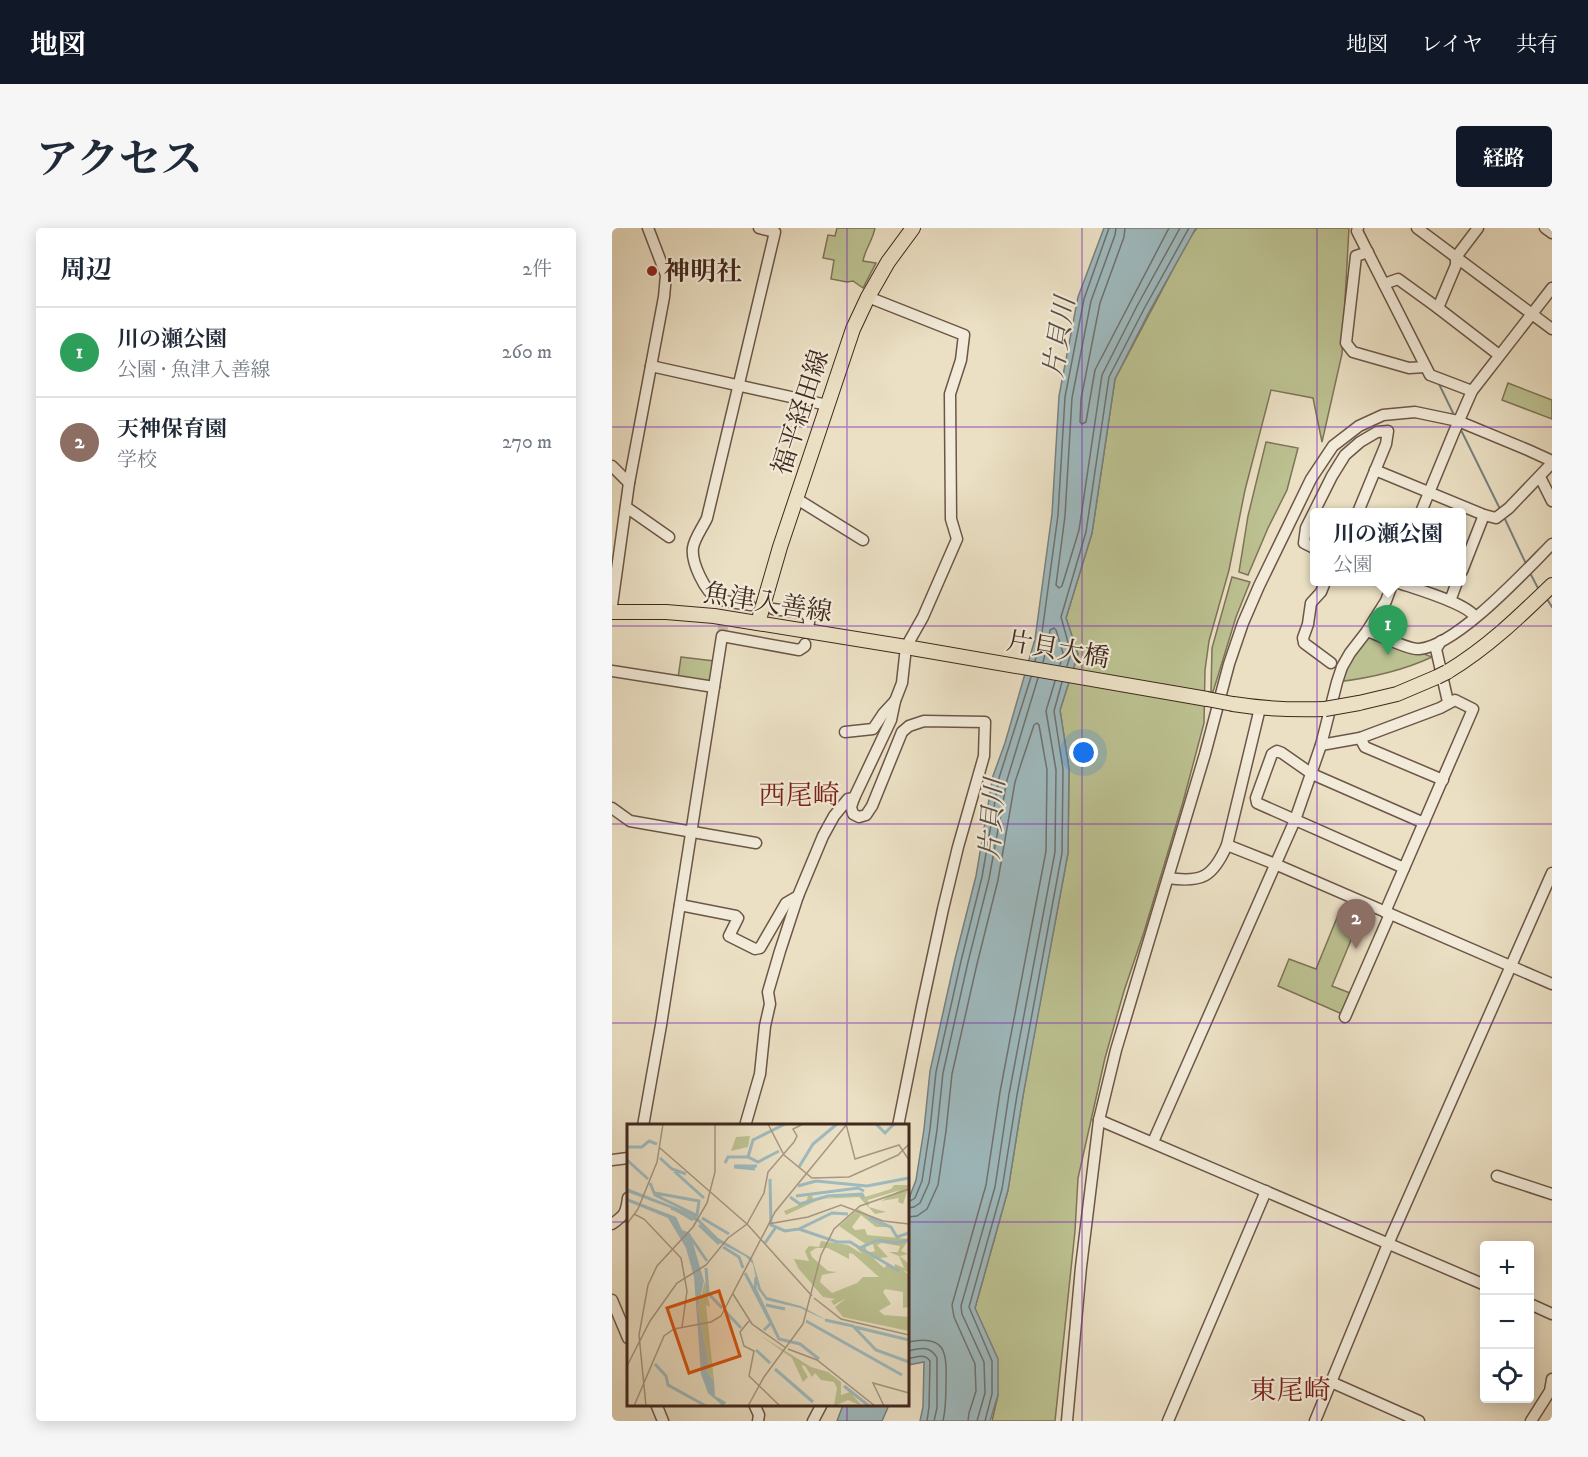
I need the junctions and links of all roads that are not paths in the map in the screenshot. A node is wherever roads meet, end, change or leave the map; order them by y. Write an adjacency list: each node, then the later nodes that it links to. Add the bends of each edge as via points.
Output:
1 (648, 228): 19 (street, via 666,275)
2 (759, 228): 8 (street)
3 (913, 228): 14 (main road, 福平経田線)
4 (1358, 228): 10 (street)
5 (1417, 228): 11 (street)
6 (1478, 228): 11 (street)
7 (1545, 228): 9 (street)
8 (776, 230): 21 (street)
9 (1552, 233)
10 (1368, 252): 12 (street); 20 (street, via 1356,256 1347,343 1353,352 1409,368)
11 (1456, 257): 15 (street); 16 (street)
12 (1384, 284): 15 (street, via 1398,279); 20 (street)
13 (1552, 288): 16 (street)
14 (868, 297): 23 (main road, 福平経田線); 60 (street, via 964,335 950,394 951,519 957,539)
15 (1438, 308): 18 (street)
16 (1532, 314): 17 (street); 18 (street)
17 (1552, 329)
18 (1499, 355): 22 (street)
19 (651, 366): 21 (street); 29 (street)
20 (1425, 367): 22 (street, via 1430,375)
21 (740, 386): 23 (street); 51 (street, via 707,518 693,547 694,563 715,597)
22 (1473, 391): 24 (street)
23 (827, 405): 31 (main road, 福平経田線)
24 (1458, 421): 25 (street); 30 (street); 82 (street, via 1415,412 1383,415 1359,426 1334,446 1311,479 1258,586 1228,664)
25 (1552, 462): 28 (street)
26 (612, 466): 29 (street)
27 (1375, 470): 30 (street); 34 (street, via 1388,431 1377,432 1345,454); 35 (street)
28 (1540, 477): 32 (street); 37 (street, via 1496,518)
29 (629, 483): 33 (street)
30 (1430, 492): 36 (street); 37 (street)
31 (797, 499): 40 (street); 55 (main road, 福平経田線)
32 (1552, 501)
33 (626, 507): 39 (street); 50 (street)
34 (1316, 508)
35 (1360, 508)
36 (1423, 508)
37 (1484, 515): 43 (street)
38 (1310, 520): 42 (street, via 1304,543)
39 (669, 537)
40 (863, 540)
41 (1552, 544): 54 (street)
42 (1310, 546)
43 (1466, 559)
44 (1552, 585): 66 (main road, bridge, via 1473,655 1397,694 1325,709)
45 (1324, 586): 61 (street, via 1311,603 1304,643)
46 (1392, 586): 57 (street)
47 (1406, 586): 49 (street)
48 (1456, 586): 49 (street)
49 (1450, 601): 54 (street)
50 (612, 605)
51 (750, 605)
52 (773, 609): 56 (street, via 805,613)
53 (612, 612): 55 (main road, 魚津入善線, via 666,612)
54 (1475, 617): 58 (street)
55 (758, 623): 60 (main road, 魚津入善線)
56 (809, 623)
57 (1367, 631): 58 (street, via 1416,649); 69 (street, via 1342,667)
58 (1441, 641): 65 (street, via 1436,649)
59 (805, 644): 63 (street, via 799,650 722,636)
60 (911, 648): 64 (street); 66 (main road, 片貝大橋, bridge)
61 (1331, 663)
62 (612, 671): 63 (street)
63 (714, 687): 76 (street)
64 (895, 701): 67 (street, via 873,729); 72 (street, via 891,720)
65 (1448, 702): 68 (street); 71 (street, via 1455,700 1473,709)
66 (1260, 708): 78 (street)
67 (845, 732)
68 (1360, 738): 69 (street); 71 (street, via 1365,747)
69 (1321, 745): 70 (street)
70 (1312, 774): 74 (street); 74 (street, via 1282,753 1272,754 1257,803); 75 (street)
71 (1443, 780): 75 (street)
72 (854, 798): 83 (street, via 848,799 834,816); 92 (street, via 853,814 866,815 902,732 909,726 924,722 985,722 984,756 945,899)
73 (612, 808): 76 (street, via 630,821)
74 (1295, 820): 79 (street); 80 (street)
75 (1424, 823): 80 (street)
76 (691, 832): 77 (street); 84 (street)
77 (756, 843)
78 (1227, 845): 79 (street); 82 (street, via 1208,874 1187,881)
79 (1275, 864): 85 (street); 93 (street)
80 (1404, 868): 85 (street)
81 (1552, 873): 86 (street)
82 (1168, 878): 89 (street)
83 (798, 896): 84 (street, via 786,903 760,948 755,949 729,936 736,916); 91 (street, via 768,992 770,1004 760,1074)
84 (680, 905): 90 (street)
85 (1387, 913): 86 (street); 88 (street)
86 (1511, 966): 87 (street); 101 (street)
87 (1552, 984)
88 (1345, 1017)
89 (1099, 1120): 93 (street); 116 (street)
90 (643, 1124)
91 (745, 1124)
92 (898, 1124)
93 (1153, 1142): 97 (street)
94 (627, 1158): 95 (street)
95 (612, 1160)
96 (1497, 1176): 98 (street)
97 (1266, 1191): 101 (street); 117 (street)
98 (1552, 1194)
99 (627, 1205): 100 (street, via 626,1212)
100 (612, 1224)
101 (1388, 1244): 102 (street); 109 (street)
102 (1480, 1283)
103 (612, 1300): 106 (street)
104 (1534, 1307): 105 (street)
105 (1552, 1314)
106 (626, 1326): 107 (street)
107 (612, 1333)
108 (1552, 1379): 120 (street, via 1550,1391)
109 (1330, 1383): 118 (street); 119 (street)
110 (657, 1406): 113 (street)
111 (755, 1406): 114 (street)
112 (821, 1406): 115 (street)
113 (663, 1421)
114 (758, 1421)
115 (813, 1421)
116 (1067, 1421)
117 (1168, 1421)
118 (1315, 1421)
119 (1419, 1421)
120 (1531, 1421)

